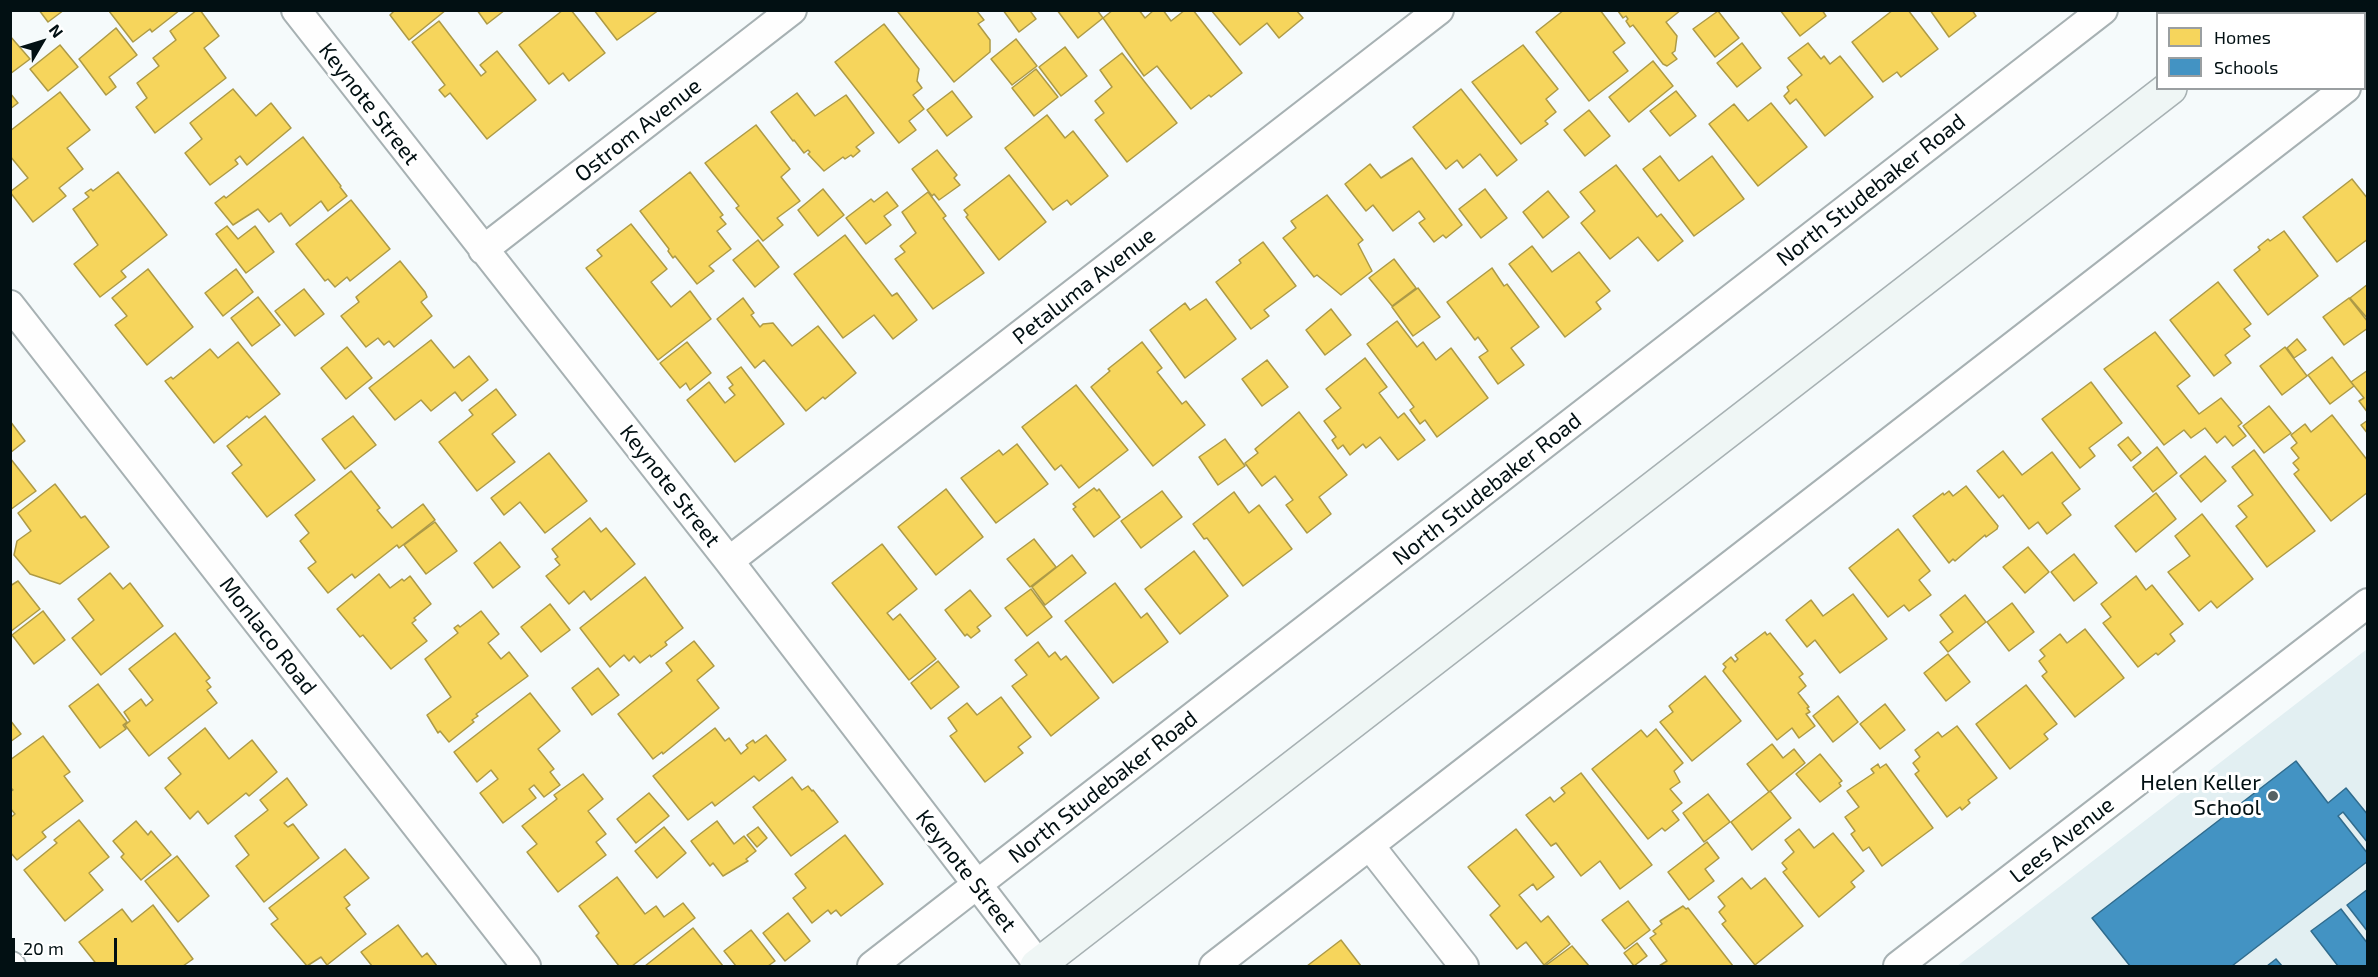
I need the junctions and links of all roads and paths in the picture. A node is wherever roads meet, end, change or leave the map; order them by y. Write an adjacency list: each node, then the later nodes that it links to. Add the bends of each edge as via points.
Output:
1 (296, 10): 7 (street, Keynote Street)
2 (792, 10): 7 (street, Ostrom Avenue)
3 (1439, 10): 9 (street, Petaluma Avenue)
4 (2103, 10): 12 (street, North Studebaker Road)
5 (2167, 90): 15 (main road)
6 (2343, 90): 11 (street)
7 (483, 250): 9 (street, Keynote Street)
8 (10, 305): 13 (street, Monlaco Road)
9 (729, 561): 12 (street, Keynote Street)
10 (2367, 603): 18 (street, Lees Avenue)
11 (1370, 846): 16 (street); 17 (street)
12 (976, 885): 14 (street, North Studebaker Road); 15 (street, Keynote Street)
13 (526, 966)
14 (872, 966)
15 (1038, 966)
16 (1214, 966)
17 (1464, 966)
18 (1898, 966)

